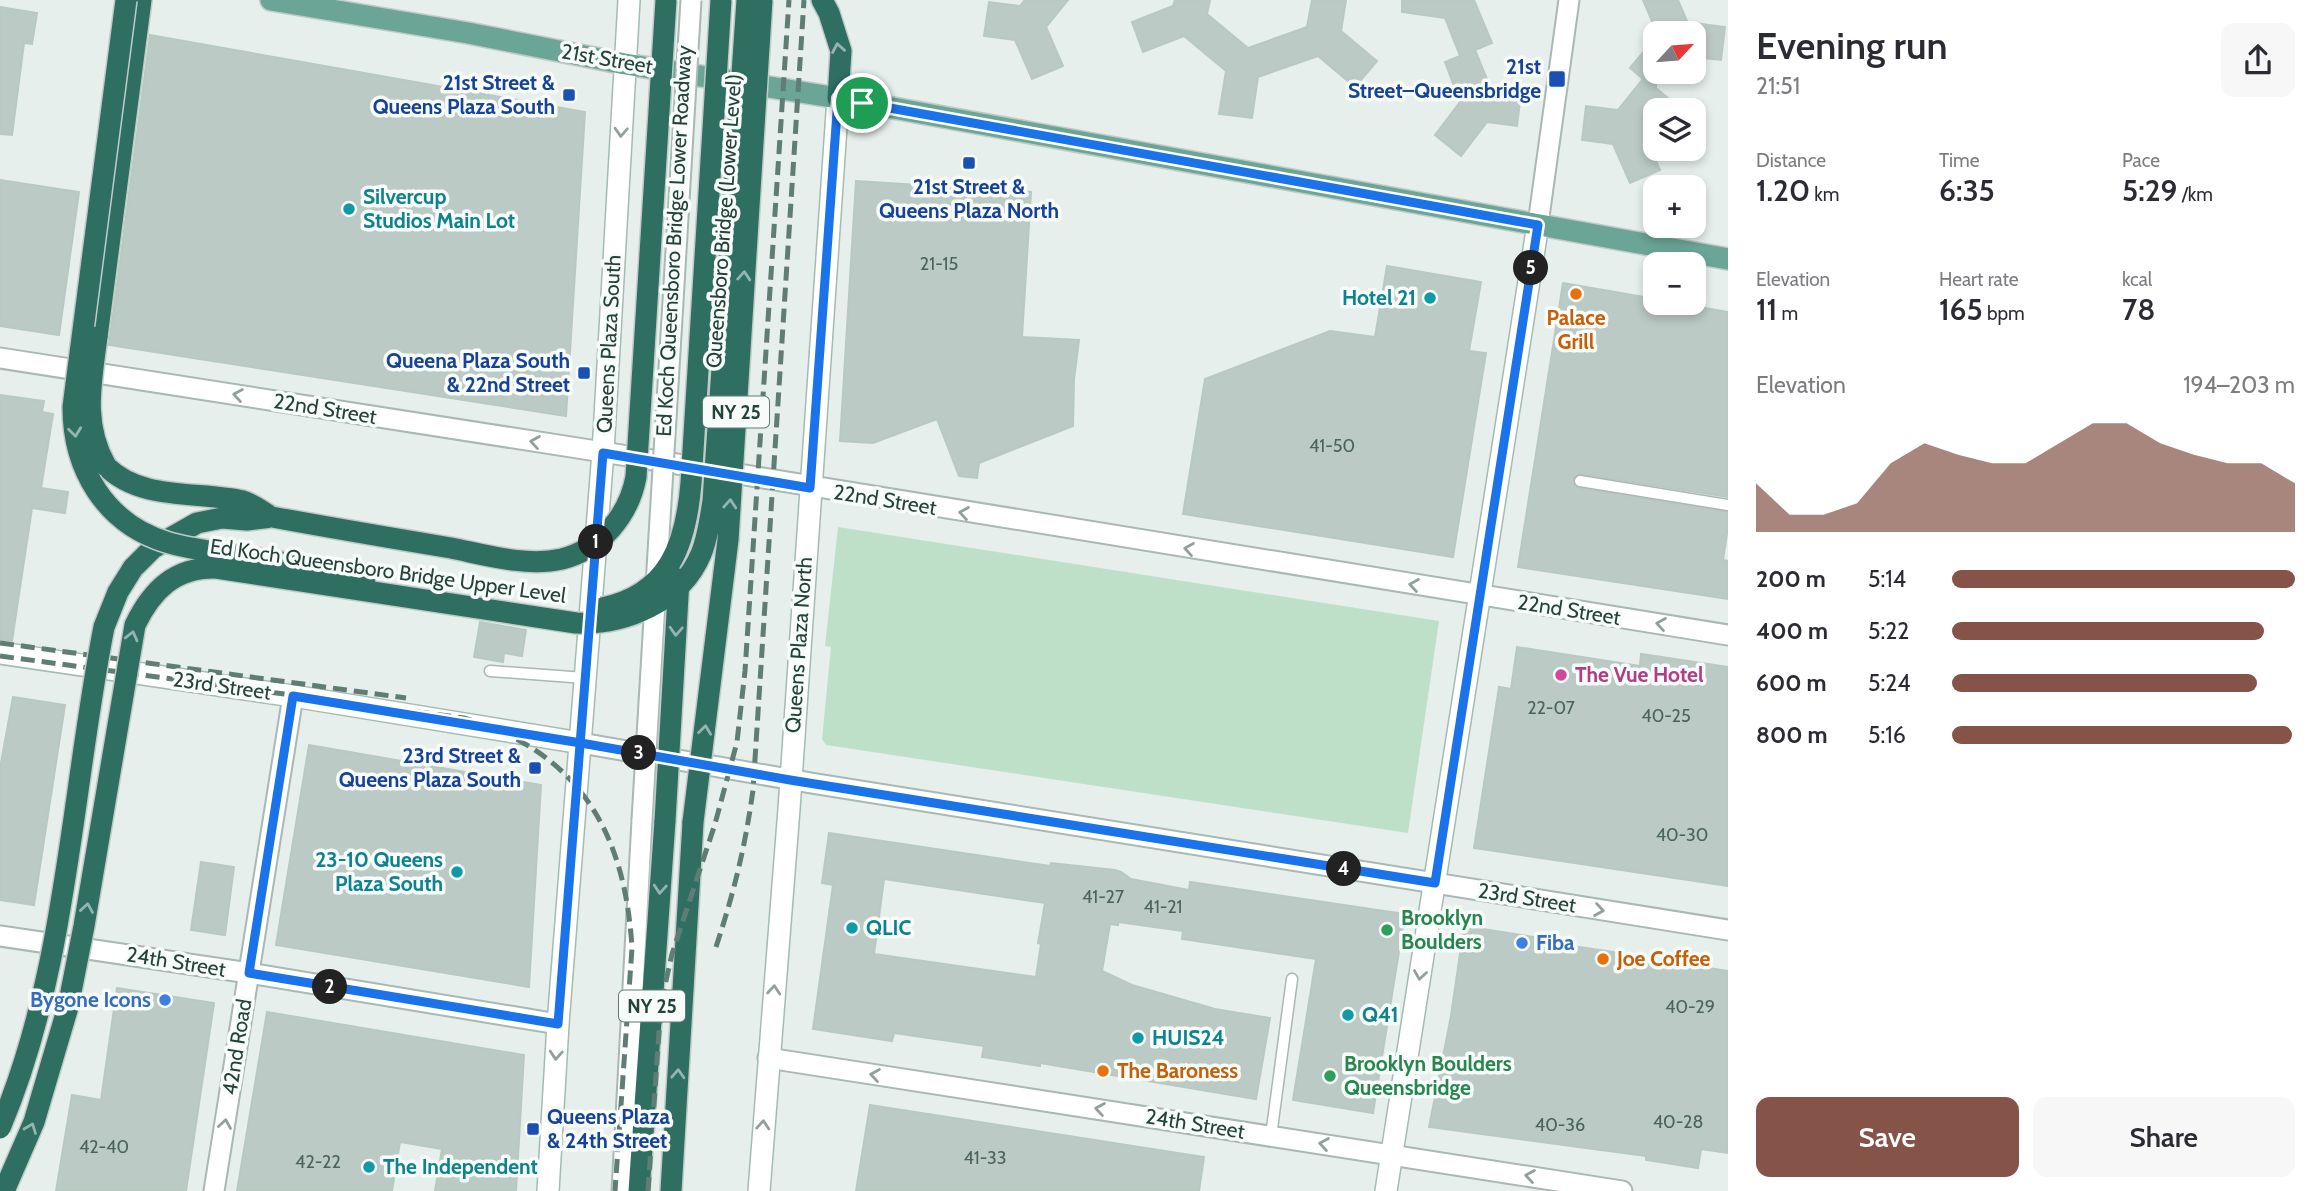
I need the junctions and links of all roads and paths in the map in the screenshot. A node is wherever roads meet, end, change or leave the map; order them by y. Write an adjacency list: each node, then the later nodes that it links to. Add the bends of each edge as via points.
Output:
1 (126, 0): 8 (highway, one-way to 8, bridge, via 73,407 78,450 97,493 122,519 168,543 586,610 614,606 650,588 677,552 688,512)
2 (141, 0): 22 (highway, bridge, via 89,401 93,436 106,466 120,478 139,486 246,502)
3 (271, 0): 13 (main road, 21st Street)
4 (629, 0): 13 (main road, Queens Plaza South)
5 (666, 0): 22 (highway, Ed Koch Queensboro Bridge Upper Level, bridge, via 636,477 623,514 588,548 548,561 506,558)
6 (691, 0): 44 (street, bridge)
7 (712, 0): 45 (highway, Ed Koch Queensboro Bridge Lower Roadway / NY 25, one-way to 45, bridge)
8 (721, 0)
9 (747, 0): 41 (highway, Ed Koch Queensboro Bridge Upper Level, one-way to 9, bridge, via 34,1122 68,1007 135,625 168,581 190,570 216,568 594,623 625,618 650,607 674,590 695,566 707,537 713,501)
10 (762, 0): 46 (highway, Queensboro Bridge (Lower Level) / NY 25, one-way to 10, bridge, via 693,822 728,540)
11 (822, 0): 14 (highway, one-way to 11, via 841,51)
12 (1569, 0): 15 (street)
13 (625, 64): 14 (main road, 21st Street); 18 (main road, Queens Plaza South, one-way to 18)
14 (838, 98): 15 (main road, 21st Street); 20 (main road, Queens Plaza North)
15 (1538, 225): 16 (main road, 21st Street); 23 (main road)
16 (1728, 259)
17 (0, 358): 18 (street, 22nd Street, one-way to 17)
18 (603, 453): 20 (street, 22nd Street); 27 (main road, Queens Plaza South)
19 (1580, 481): 21 (lane)
20 (810, 488): 23 (street, 22nd Street, one-way to 20); 30 (main road, Queens Plaza North)
21 (1728, 505)
22 (272, 517): 38 (highway, Ed Koch Queensboro Bridge Upper Level, bridge, via 207,520 182,530 142,557 111,606 47,979)
23 (1481, 596): 24 (street, 22nd Street, one-way to 23); 31 (main road)
24 (1728, 635)
25 (0, 653): 28 (main road, 23rd Street)
26 (490, 671): 27 (lane)
27 (586, 678): 29 (main road, Queens Plaza South)
28 (293, 696): 29 (main road, 23rd Street); 34 (street, 42nd Road)
29 (581, 743): 30 (street, 23rd Street); 36 (main road, Queens Plaza South)
30 (790, 780): 31 (street, 23rd Street); 37 (main road, Queens Plaza North, one-way to 30)
31 (1435, 883): 32 (street, 23rd Street, one-way to 32); 40 (main road, one-way to 40)
32 (1728, 930)
33 (0, 936): 34 (street, 24th Street)
34 (249, 973): 36 (street, 24th Street); 42 (street, 42nd Road, one-way to 34)
35 (1292, 979): 39 (lane)
36 (558, 1024): 43 (main road, Queens Plaza South, one-way to 43)
37 (768, 1058): 39 (street, 24th Street, one-way to 37); 47 (main road, Queens Plaza North, one-way to 37)
38 (0, 1128)
39 (1271, 1136): 40 (street, 24th Street, one-way to 39)
40 (1392, 1154): 48 (main road); 49 (street, 24th Street, one-way to 40)
41 (4, 1191)
42 (214, 1191)
43 (548, 1191)
44 (622, 1191)
45 (639, 1191)
46 (671, 1191)
47 (759, 1191)
48 (1386, 1191)
49 (1622, 1191)

